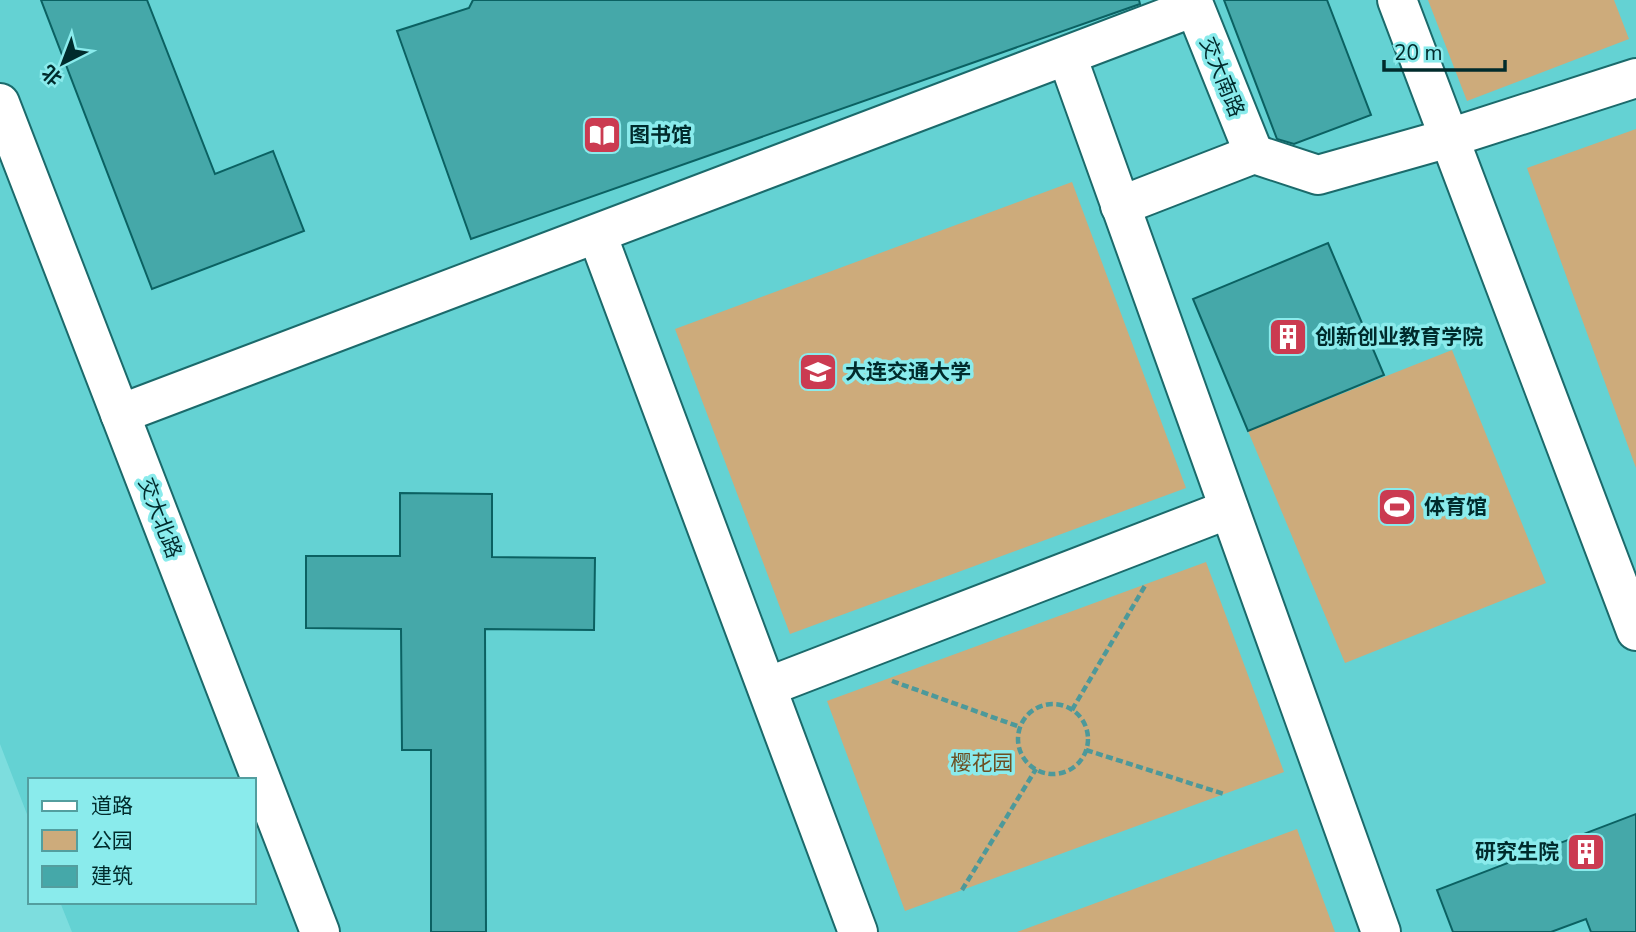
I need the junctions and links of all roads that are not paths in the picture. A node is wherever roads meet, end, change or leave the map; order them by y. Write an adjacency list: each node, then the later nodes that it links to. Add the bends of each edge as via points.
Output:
1 (1396, 0): 6 (street)
2 (1193, 4): 3 (street); 7 (street, 交大南路)
3 (1067, 56): 8 (street); 9 (street)
4 (1636, 78): 6 (street)
5 (0, 103): 10 (street, 交大北路)
6 (1449, 138): 7 (street, via 1318,175); 12 (street)
7 (1254, 155): 8 (street)
8 (1120, 206): 11 (street)
9 (597, 234): 10 (street); 13 (street)
10 (120, 414): 14 (street, 交大北路)
11 (1229, 509): 13 (street); 16 (street)
12 (1636, 631)
13 (767, 687): 15 (street)
14 (320, 932)
15 (858, 932)
16 (1381, 932)

